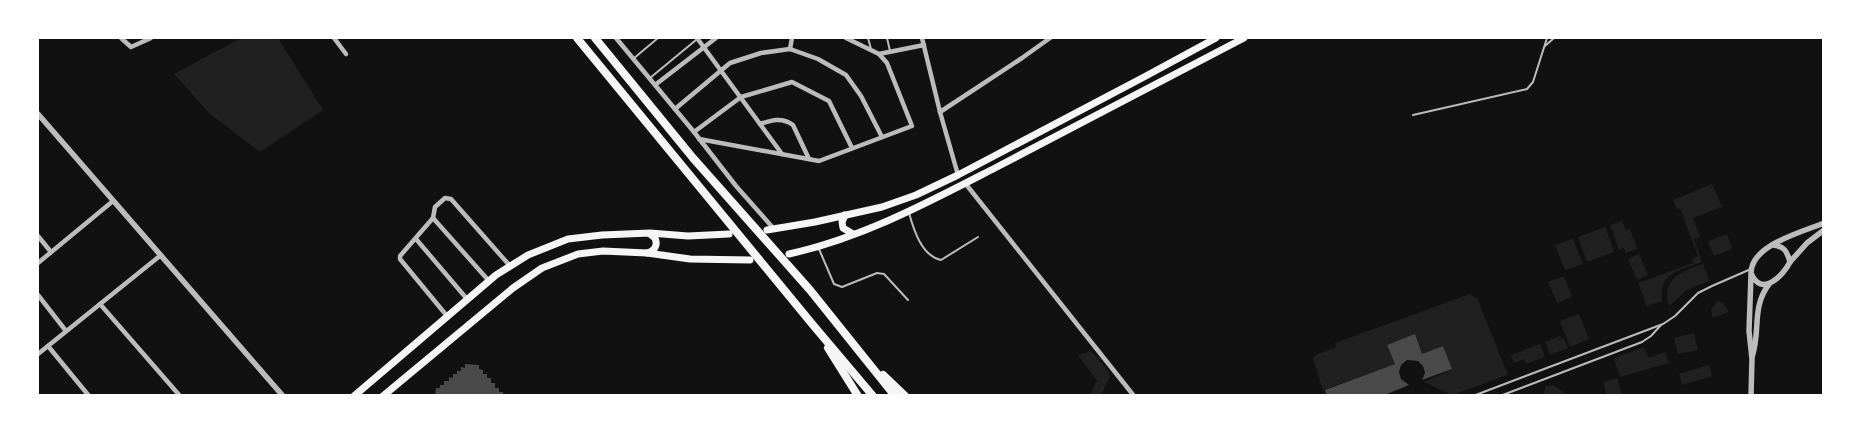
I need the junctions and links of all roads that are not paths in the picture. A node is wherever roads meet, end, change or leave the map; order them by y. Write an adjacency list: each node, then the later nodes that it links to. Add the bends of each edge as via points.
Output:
1 (122, 38): 2 (street, via 131,47)
2 (151, 38)
3 (334, 38): 26 (street)
4 (577, 38): 80 (highway)
5 (595, 38): 84 (highway, via 692,158 810,290)
6 (616, 38): 28 (street)
7 (658, 38): 28 (lane)
8 (698, 38): 21 (street); 30 (lane)
9 (716, 38): 21 (street)
10 (792, 38): 23 (street)
11 (846, 38): 24 (street)
12 (868, 38): 24 (lane)
13 (886, 38): 25 (lane)
14 (922, 38): 20 (street)
15 (1050, 38): 36 (street)
16 (1216, 38): 31 (main road)
17 (1244, 38): 33 (main road)
18 (1547, 38): 22 (lane)
19 (1554, 38): 22 (lane)
20 (924, 45): 25 (street); 36 (street)
21 (704, 46): 29 (street); 32 (street)
22 (1545, 46): 38 (lane, via 1533,82 1527,88)
23 (790, 49): 29 (street, via 762,53 730,63); 41 (street, via 818,59 846,75)
24 (871, 49): 27 (street)
25 (890, 52): 27 (street)
26 (346, 54)
27 (880, 54): 41 (street, via 887,63 912,126)
28 (633, 59): 30 (street)
29 (721, 70): 34 (street); 35 (street)
30 (650, 78): 32 (street)
31 (1144, 78): 33 (main road); 46 (main road)
32 (655, 85): 35 (street)
33 (1151, 86): 47 (main road)
34 (741, 97): 39 (street); 40 (street); 43 (street, via 792,82 829,101)
35 (675, 109): 40 (street)
36 (940, 112): 46 (street)
37 (38, 114): 48 (street)
38 (1413, 115)
39 (760, 124): 44 (street); 45 (street, via 780,119 793,125)
40 (694, 132): 42 (street)
41 (882, 137): 43 (street)
42 (699, 139): 44 (street); 53 (street)
43 (852, 148): 45 (street, via 819,161)
44 (782, 154): 45 (street)
45 (809, 159)
46 (958, 175): 50 (main road, via 916,195)
47 (965, 184): 49 (main road); 95 (street)
48 (113, 201): 63 (street); 66 (street)
49 (908, 211): 57 (main road); 59 (lane, via 924,249 932,258 941,260)
50 (845, 215): 53 (main road); 57 (main road, via 843,228)
51 (433, 218): 60 (street); 70 (street, via 434,207 446,198 451,199); 72 (street)
52 (1824, 223): 61 (street)
53 (770, 230)
54 (1824, 230): 68 (street, via 1806,243)
55 (650, 233): 56 (main road, via 688,236); 64 (main road, via 657,243 654,250); 70 (main road, via 568,239)
56 (729, 234)
57 (853, 234): 62 (main road)
58 (38, 236): 63 (street)
59 (978, 237)
60 (416, 239): 75 (street); 78 (street, via 400,259)
61 (1773, 245): 68 (street, via 1784,248); 71 (street, via 1759,254)
62 (818, 247): 65 (main road); 76 (lane, via 834,284 842,287 877,273 884,274)
63 (52, 252): 69 (street)
64 (647, 253): 67 (main road, via 690,259); 90 (main road, via 603,251 578,254 542,268 513,288)
65 (790, 254)
66 (161, 255): 77 (street); 88 (street)
67 (750, 260)
68 (1790, 262): 73 (street, via 1782,275)
69 (38, 264)
70 (510, 266): 72 (main road)
71 (1751, 271): 73 (street, via 1755,280); 79 (lane, via 1698,293); 85 (street, via 1749,331)
72 (489, 281): 75 (main road)
73 (1769, 284): 85 (street, via 1758,306)
74 (38, 295): 81 (street)
75 (467, 299): 78 (main road)
76 (908, 300)
77 (100, 304): 81 (street); 87 (street)
78 (447, 316): 89 (main road)
79 (1663, 324): 96 (lane); 97 (lane, via 1642,342)
80 (813, 325): 91 (highway); 92 (highway)
81 (66, 331): 82 (street)
82 (48, 346): 83 (street); 86 (street)
83 (38, 354)
84 (865, 358): 93 (highway); 94 (highway)
85 (1752, 359): 98 (street)
86 (89, 396)
87 (180, 396)
88 (284, 396)
89 (354, 396)
90 (383, 396)
91 (858, 396)
92 (873, 396)
93 (895, 396)
94 (905, 396)
95 (1134, 396)
96 (1473, 396)
97 (1500, 396)
98 (1751, 396)

